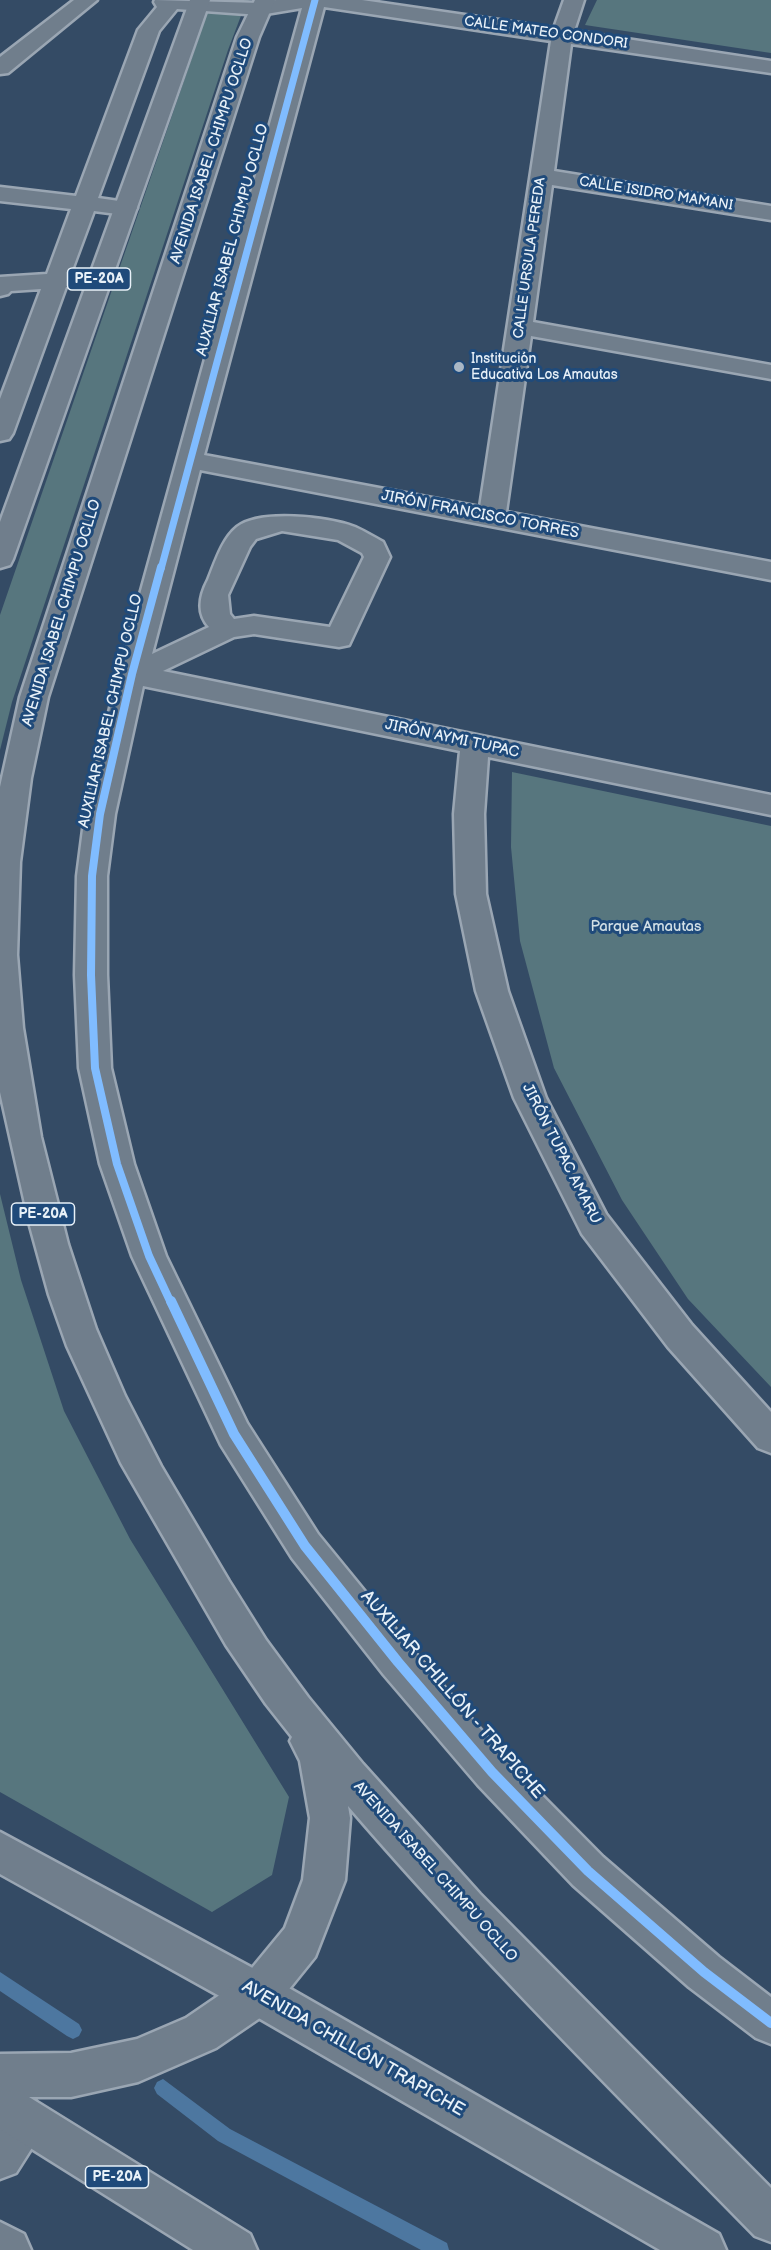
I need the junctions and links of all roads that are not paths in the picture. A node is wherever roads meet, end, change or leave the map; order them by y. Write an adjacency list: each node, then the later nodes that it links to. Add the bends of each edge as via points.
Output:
1 (145, 0): 6 (street)
2 (314, 0): 7 (street); 22 (street, AUXILIAR ISABEL CHIMPU OCLLO)
3 (320, 0): 8 (street, CALLE MATEO CONDORI)
4 (574, 0): 8 (street, CALLE URSULA PEREDA)
5 (85, 1): 10 (street)
6 (185, 2): 7 (street); 13 (street, via 149,30); 14 (street, PE-20A)
7 (262, 4): 28 (street, AVENIDA ISABEL CHIMPU OCLLO / PE-20A, via 248,36 34,697)
8 (562, 34): 9 (street, CALLE MATEO CONDORI); 11 (street, CALLE URSULA PEREDA)
9 (771, 67)
10 (0, 68)
11 (542, 176): 15 (street, CALLE ISIDRO MAMANI); 19 (street, CALLE URSULA PEREDA)
12 (0, 194): 13 (street)
13 (84, 204): 14 (street); 17 (street)
14 (125, 208): 16 (street, PE-20A)
15 (771, 213)
16 (100, 279): 17 (street); 24 (street, PE-20A)
17 (55, 283): 18 (street, via 2,284); 21 (street)
18 (0, 289)
19 (520, 327): 20 (street); 23 (street, CALLE URSULA PEREDA)
20 (771, 372)
21 (0, 432)
22 (189, 460): 23 (street, JIRÓN FRANCISCO TORRES); 27 (street, AUXILIAR ISABEL CHIMPU OCLLO)
23 (492, 518): 25 (street, JIRÓN FRANCISCO TORRES)
24 (0, 559)
25 (771, 571)
26 (228, 629): 26 (street, via 254,626 339,638 377,557 374,548 345,533 282,523 247,533 214,595 216,617); 27 (street)
27 (132, 674): 29 (street, JIRÓN AYMI TUPAC); 32 (street, AUXILIAR ISABEL CHIMPU OCLLO, via 100,814 92,876 91,975 96,1068 117,1164 149,1256 234,1434)
28 (13, 731): 33 (street, AVENIDA ISABEL CHIMPU OCLLO / PE-20A, via 15,779 2,908 6,999 14,1092 55,1260 85,1346 124,1430 224,1607)
29 (476, 744): 30 (street, JIRÓN AYMI TUPAC); 31 (street, JIRÓN TUPAC AMARU, via 469,814 471,894 492,991 530,1098 594,1224 680,1336)
30 (771, 805)
31 (771, 1437)
32 (305, 1546): 36 (street, AUXILIAR CHILLÓN - TRAPICHE, via 492,1772 588,1871 704,1972)
33 (290, 1706): 35 (street, via 319,1758 330,1818 324,1881 300,1942); 40 (street, AVENIDA ISABEL CHIMPU OCLLO / PE-20A, via 386,1823 553,2001)
34 (0, 1852): 35 (street, AVENIDA CHILLÓN TRAPICHE)
35 (258, 1994): 37 (street, via 201,2033 138,2060 71,2075); 44 (street, AVENIDA CHILLÓN TRAPICHE)
36 (771, 2023)
37 (0, 2076)
38 (13, 2112): 39 (street); 43 (street, PE-20A)
39 (0, 2157)
40 (771, 2220)
41 (0, 2245): 42 (street)
42 (8, 2250)
43 (234, 2250)
44 (703, 2250)

